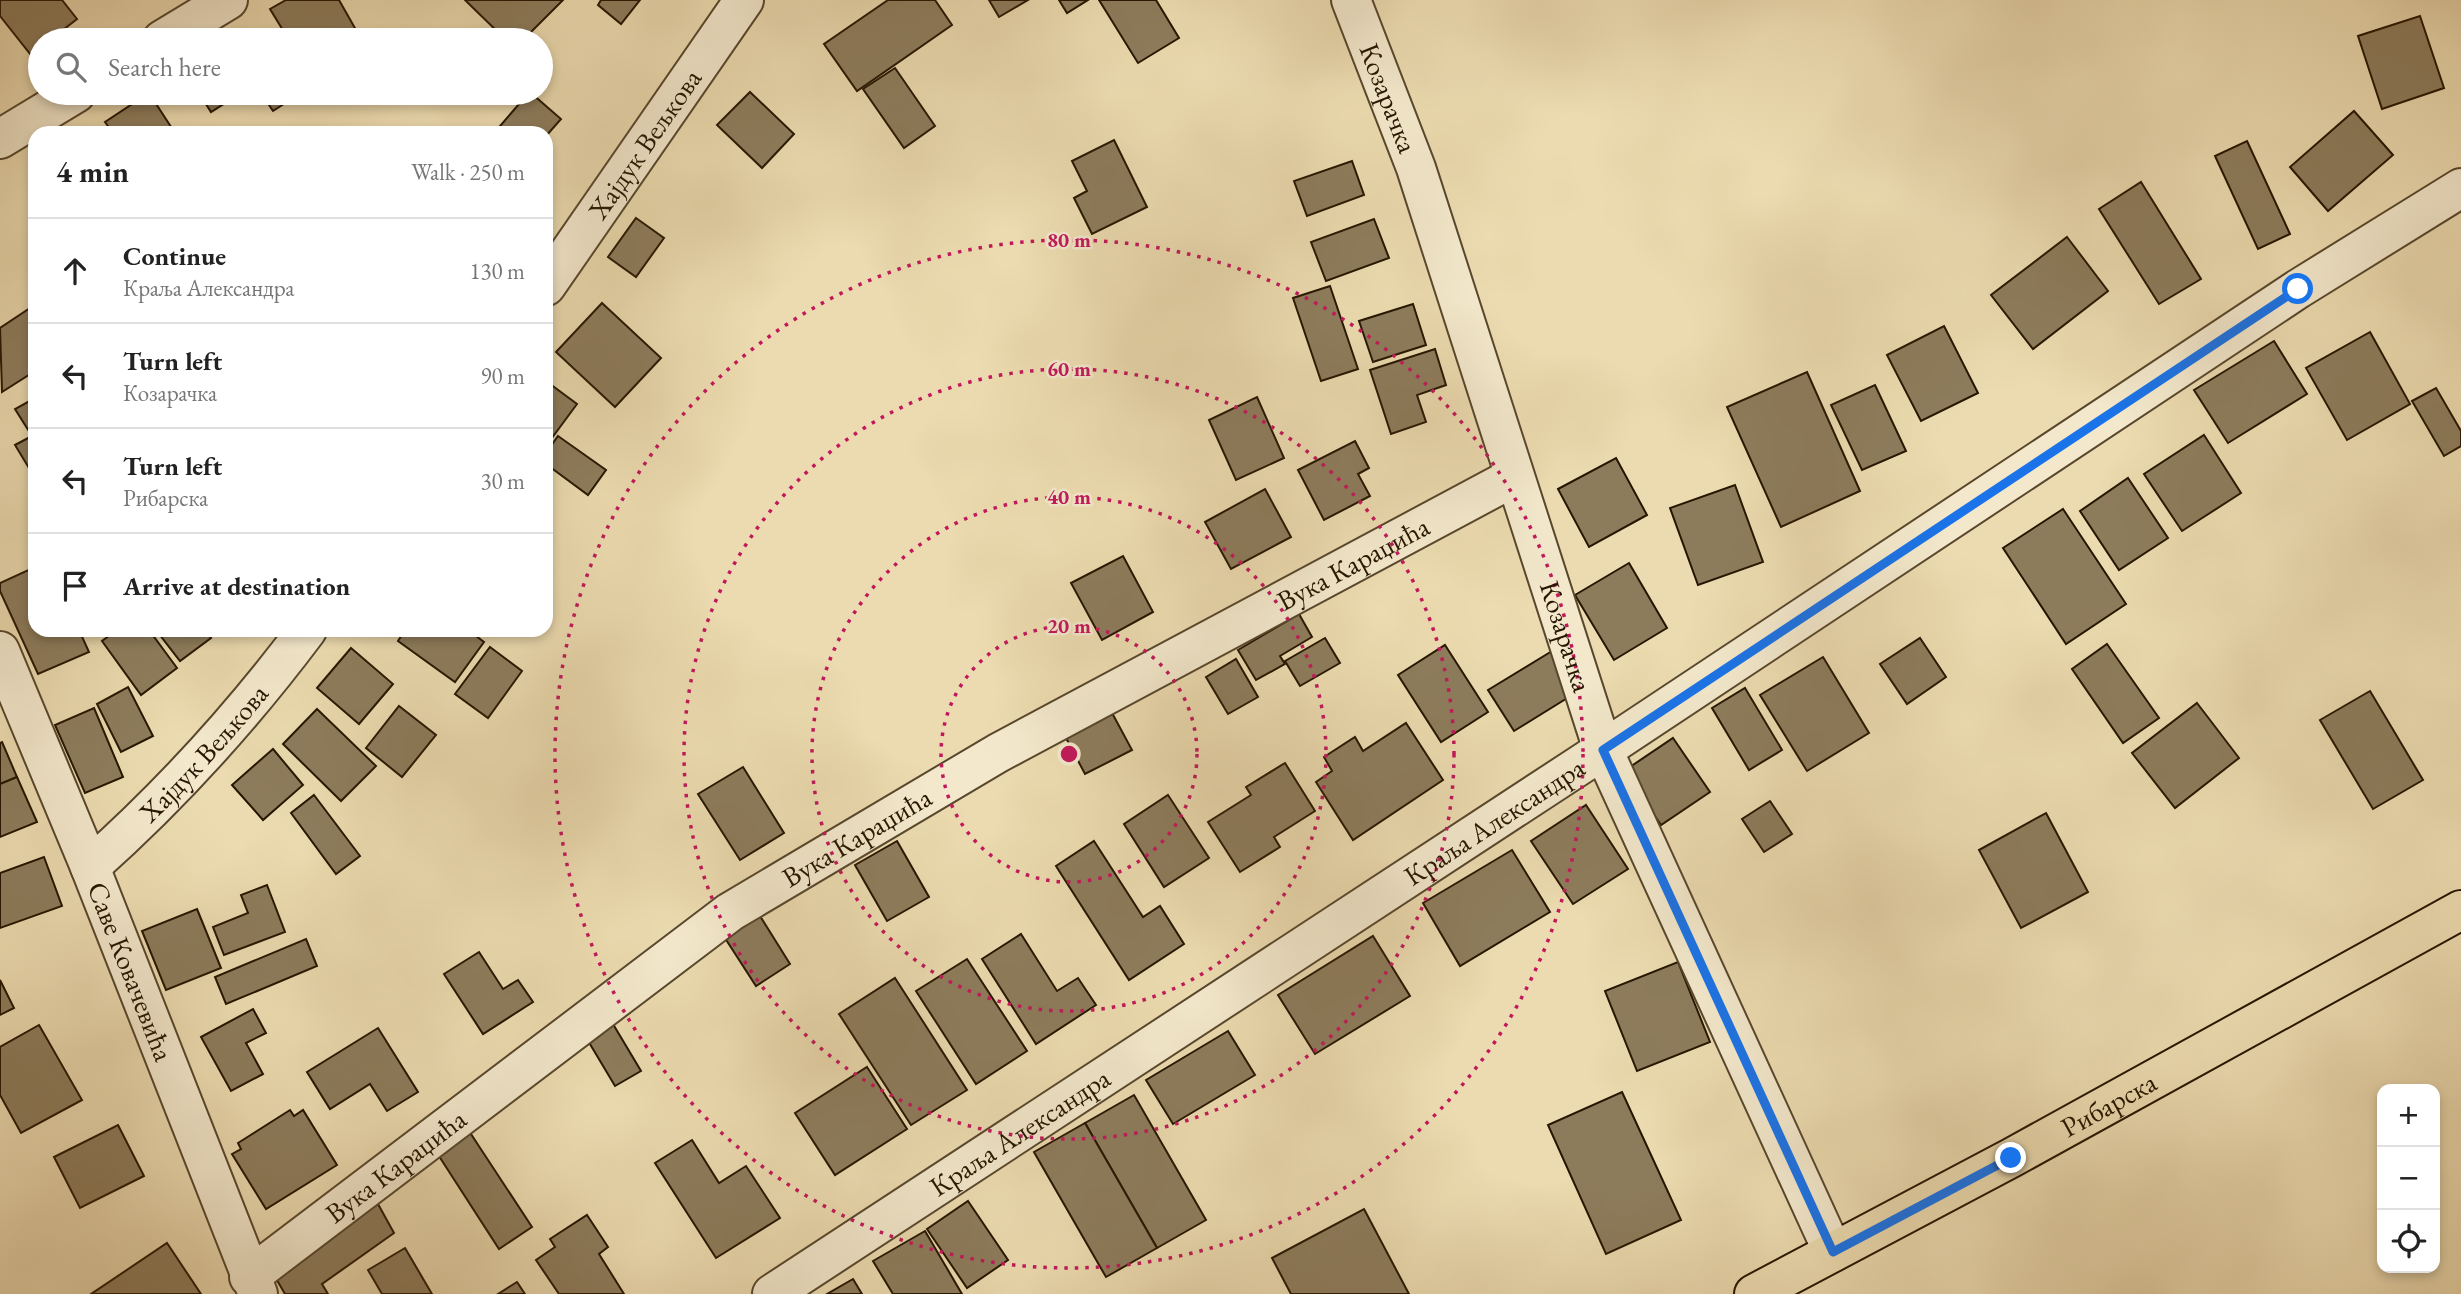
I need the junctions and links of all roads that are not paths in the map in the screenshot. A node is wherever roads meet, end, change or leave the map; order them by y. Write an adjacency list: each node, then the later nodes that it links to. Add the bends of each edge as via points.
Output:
1 (228, 0): 4 (street)
2 (744, 0): 8 (street, Хајдук Вељкова)
3 (1351, 0): 9 (street, Козарачка, via 1416,168)
4 (182, 28)
5 (56, 105): 6 (street)
6 (0, 139)
7 (2461, 188): 12 (street, Краља Александра, via 2298,289)
8 (553, 276)
9 (1514, 477): 12 (street, Козарачка); 16 (street, Вука Караџића, via 998,753 730,912)
10 (302, 637): 13 (street, Хајдук Вељкова, via 255,698 164,799)
11 (0, 651): 13 (street, Саве Ковачевића)
12 (1603, 750): 15 (street, Козарачка); 17 (street, Краља Александра)
13 (90, 867): 16 (street, Саве Ковачевића)
14 (2461, 910): 15 (main road, Рибарска)
15 (1833, 1252): 18 (main road, Рибарска)
16 (253, 1286)
17 (772, 1294)
18 (1754, 1294)

